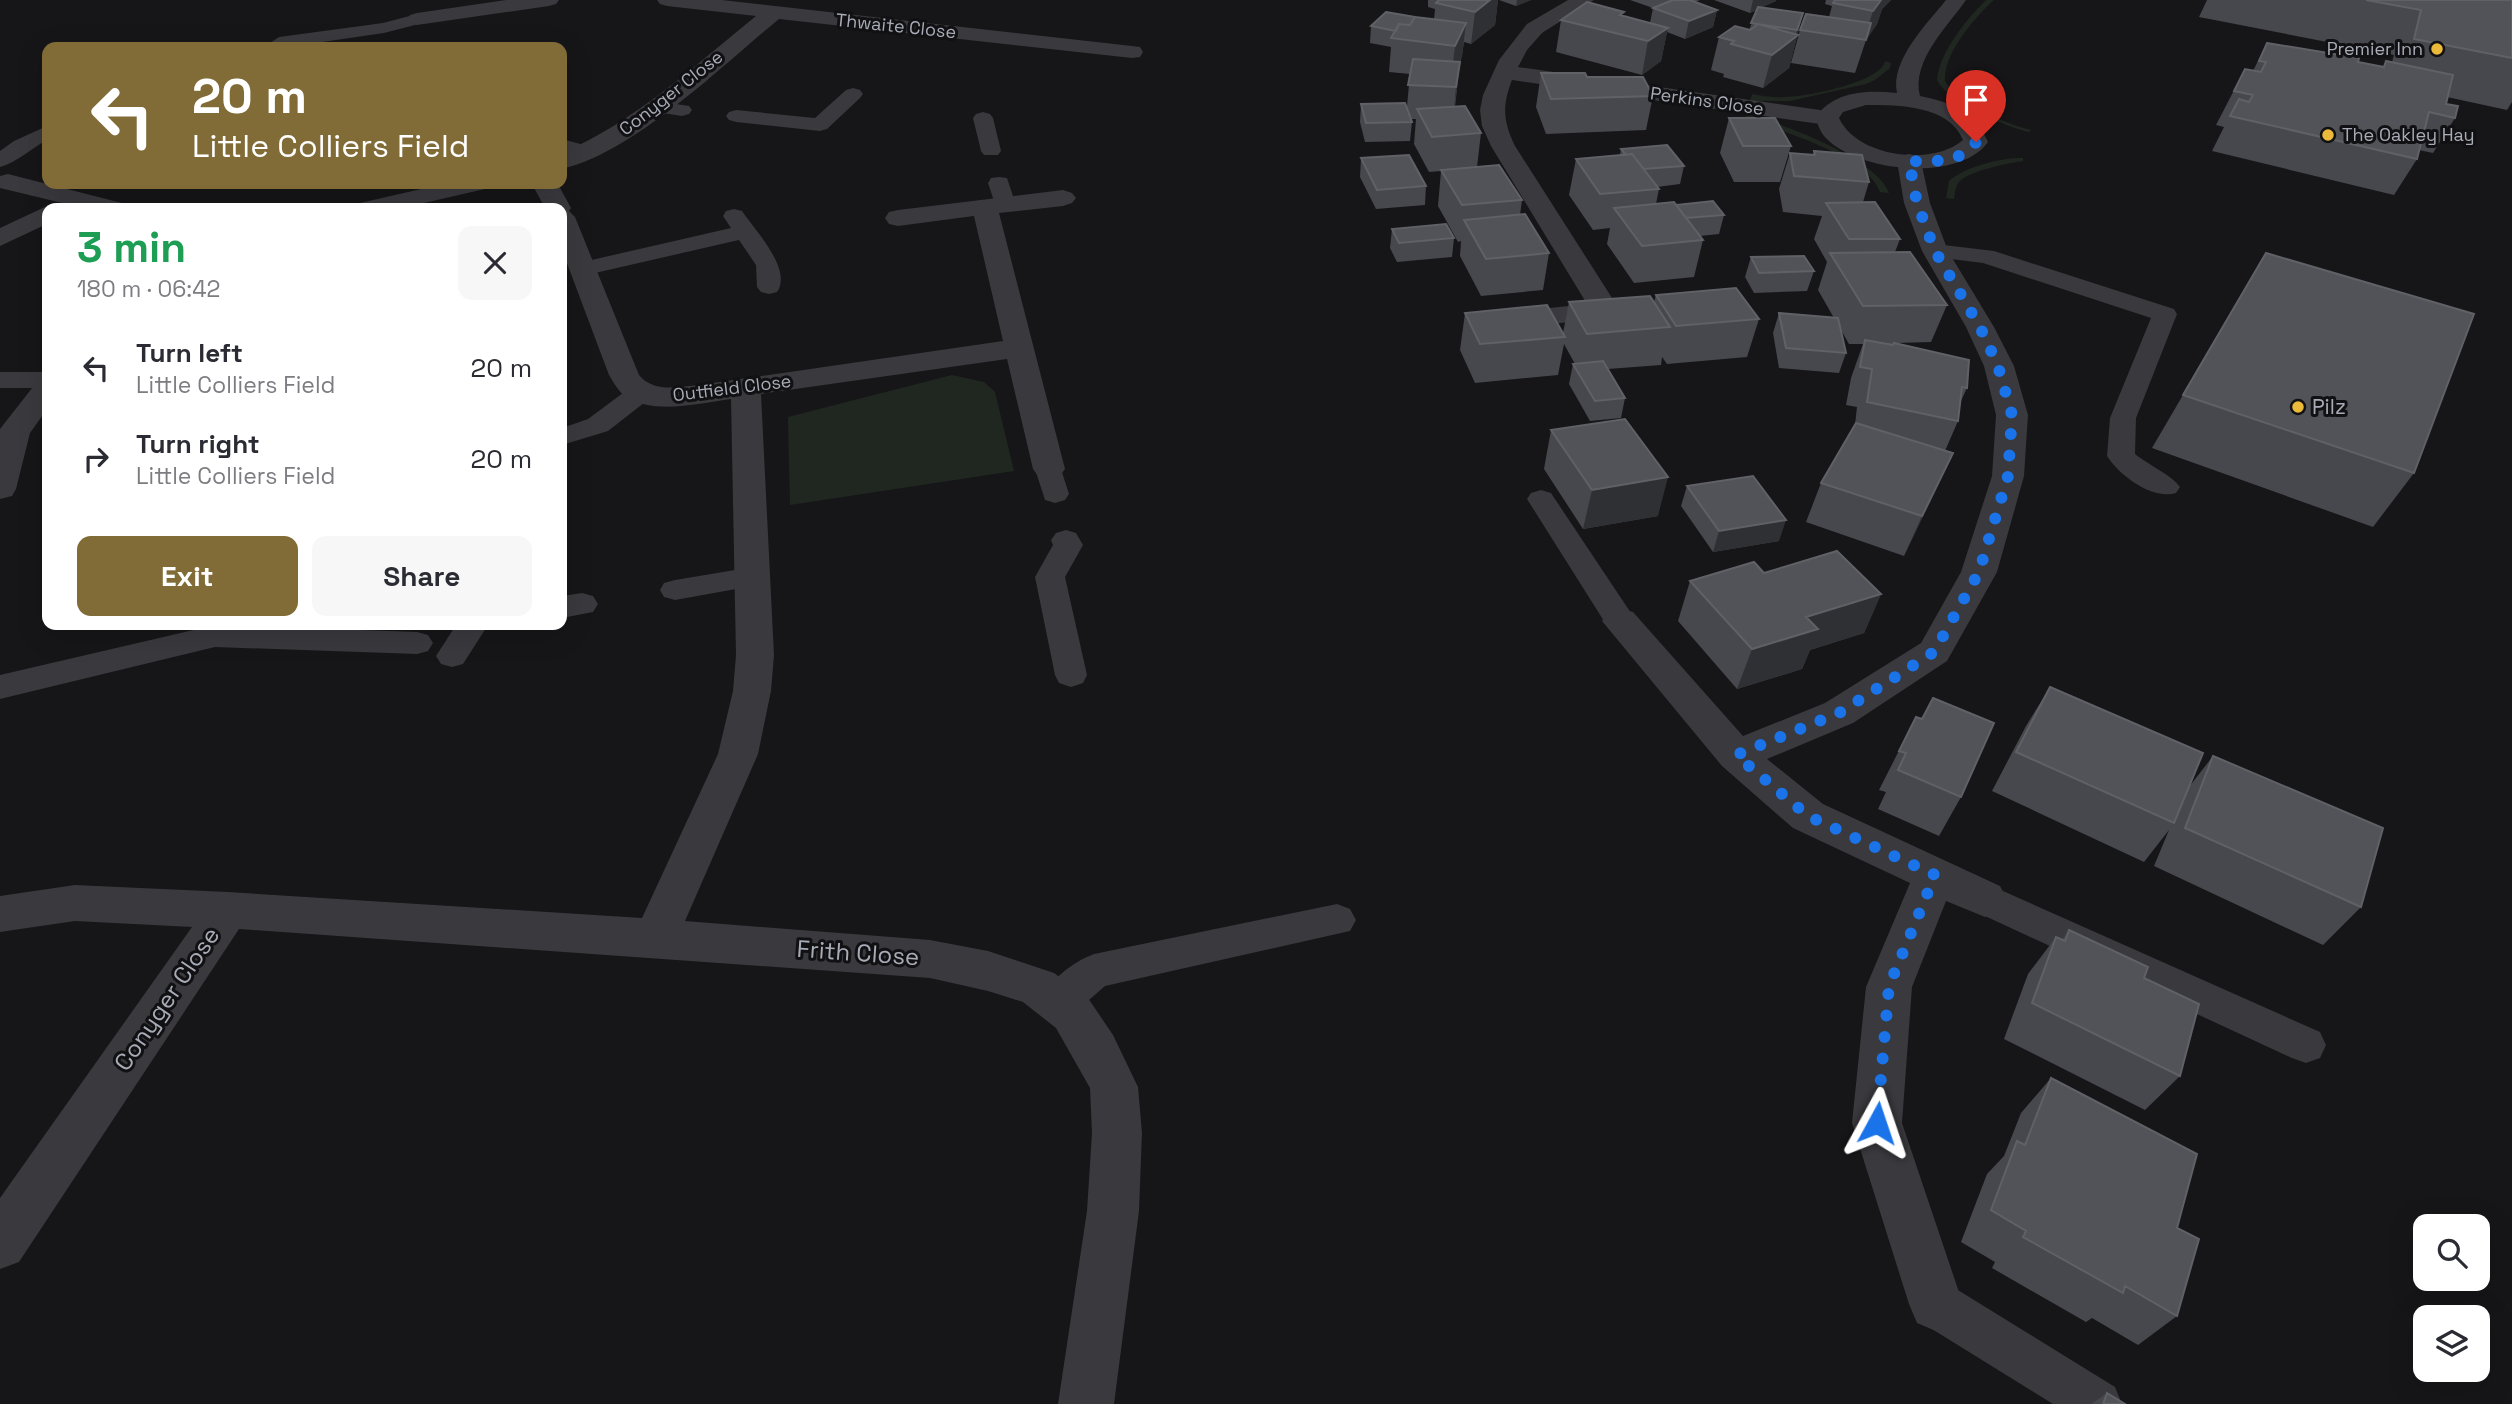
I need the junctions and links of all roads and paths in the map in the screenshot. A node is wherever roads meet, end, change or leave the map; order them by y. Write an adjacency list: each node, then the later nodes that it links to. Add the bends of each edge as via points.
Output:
1 (549, 0): 6 (street, via 517,15)
2 (667, 0): 5 (street, Thwaite Close)
3 (1584, 0): 11 (street, via 1524,37)
4 (1956, 0): 13 (street, via 1916,60 1907,84)
5 (774, 12): 8 (street, Thwaite Close); 14 (street, Conyger Close)
6 (417, 19): 9 (lane)
7 (1016, 20): 8 (street)
8 (1000, 37): 10 (street, Thwaite Close)
9 (286, 42)
10 (1132, 52)
11 (1504, 72): 18 (street, Perkins Close); 41 (street, via 1490,105 1493,127)
12 (853, 94): 16 (lane, via 820,125)
13 (1909, 100): 18 (street, via 1847,102 1835,107); 25 (street, via 1951,113 1974,132 1976,142 1958,157)
14 (657, 107): 15 (lane); 23 (street, Conyger Close)
15 (682, 110)
16 (736, 116)
17 (983, 118): 22 (lane)
18 (1827, 118): 25 (street, via 1835,135 1849,145)
19 (42, 133): 20 (lane)
20 (10, 143): 26 (lane)
21 (567, 146): 23 (lane)
22 (991, 151)
23 (588, 152): 24 (street, Conyger Close)
24 (567, 160)
25 (1909, 161): 37 (street, via 1917,203)
26 (3, 173): 31 (street)
27 (454, 189): 28 (street)
28 (422, 196): 32 (street)
29 (997, 198): 30 (street); 34 (street); 43 (street)
30 (1063, 198)
31 (66, 203)
32 (391, 203)
33 (42, 217): 36 (street)
34 (898, 218)
35 (567, 230): 38 (street)
36 (0, 238)
37 (1935, 251): 51 (lane, via 1986,257 2165,314 2123,418 2121,456); 63 (street, via 1980,327 1998,366 2012,415 2008,476 1979,572 1934,652 1839,713)
38 (582, 269): 39 (lane, via 739,224 768,265); 47 (street, via 623,380)
39 (769, 287)
40 (1646, 307): 41 (street)
41 (1606, 311): 42 (street)
42 (1498, 320)
43 (1019, 348): 46 (street, Outfield Close); 50 (street)
44 (0, 380): 45 (lane)
45 (42, 380)
46 (746, 388): 47 (street, Outfield Close, via 663,397); 55 (street)
47 (640, 393): 49 (lane, via 598,425)
48 (42, 396): 52 (street, via 15,432)
49 (567, 435)
50 (1052, 482)
51 (2166, 487)
52 (0, 489)
53 (1541, 499): 57 (lane)
54 (1066, 540): 61 (lane, via 1068,545 1050,576)
55 (752, 577): 56 (lane); 69 (street, via 755,655 741,743)
56 (675, 590)
57 (1620, 621): 63 (street)
58 (469, 630): 60 (lane)
59 (417, 643): 62 (lane, via 215,636)
60 (452, 656)
61 (1071, 675)
62 (0, 687)
63 (1736, 755): 64 (street, via 1808,816)
64 (1935, 875): 65 (street); 73 (street, via 1889,986 1877,1123)
65 (1985, 899): 71 (lane)
66 (228, 910): 67 (street, Conyger Close, via 75,903); 69 (street, Frith Close); 72 (street, Conyger Close)
67 (0, 914)
68 (1337, 919): 70 (lane, via 1094,971)
69 (655, 938): 70 (street, Frith Close, via 930,958 1038,987)
70 (1059, 1002): 74 (street, Frith Close, via 1097,1050 1114,1087 1113,1211)
71 (2306, 1045)
72 (0, 1243)
73 (1937, 1304): 75 (lane)
74 (1086, 1404)
75 (2098, 1404)

